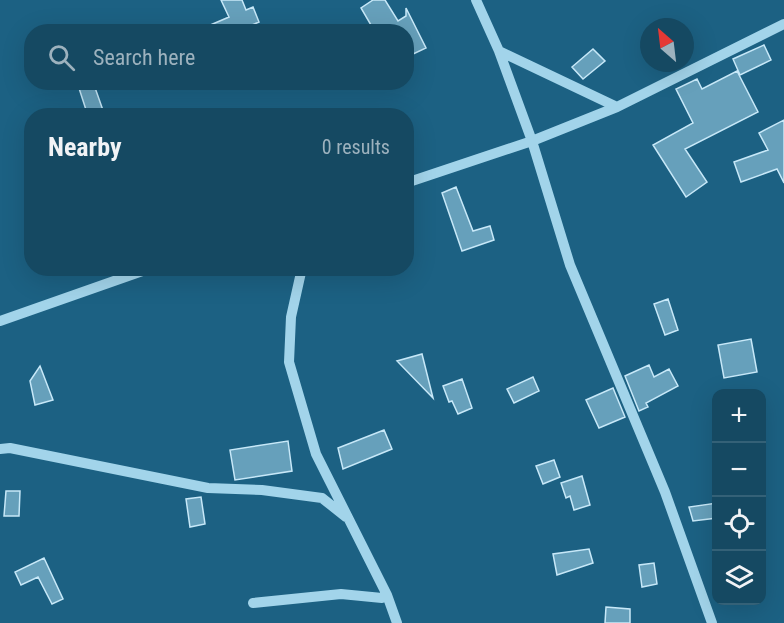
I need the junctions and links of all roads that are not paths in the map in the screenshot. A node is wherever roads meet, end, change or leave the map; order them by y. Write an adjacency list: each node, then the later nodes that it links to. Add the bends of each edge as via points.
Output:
1 (476, 0): 3 (street)
2 (784, 24): 4 (street)
3 (499, 51): 4 (street); 5 (street)
4 (617, 107): 5 (street)
5 (532, 141): 6 (street); 15 (street, via 570,265 665,492)
6 (414, 180)
7 (128, 276): 9 (street)
8 (300, 276): 11 (street, via 291,317 290,362 316,454)
9 (0, 321)
10 (0, 449): 11 (street, via 208,488 322,498)
11 (349, 520): 12 (street)
12 (387, 595): 13 (street, via 382,598 341,594); 14 (street)
13 (253, 603)
14 (397, 623)
15 (712, 623)

